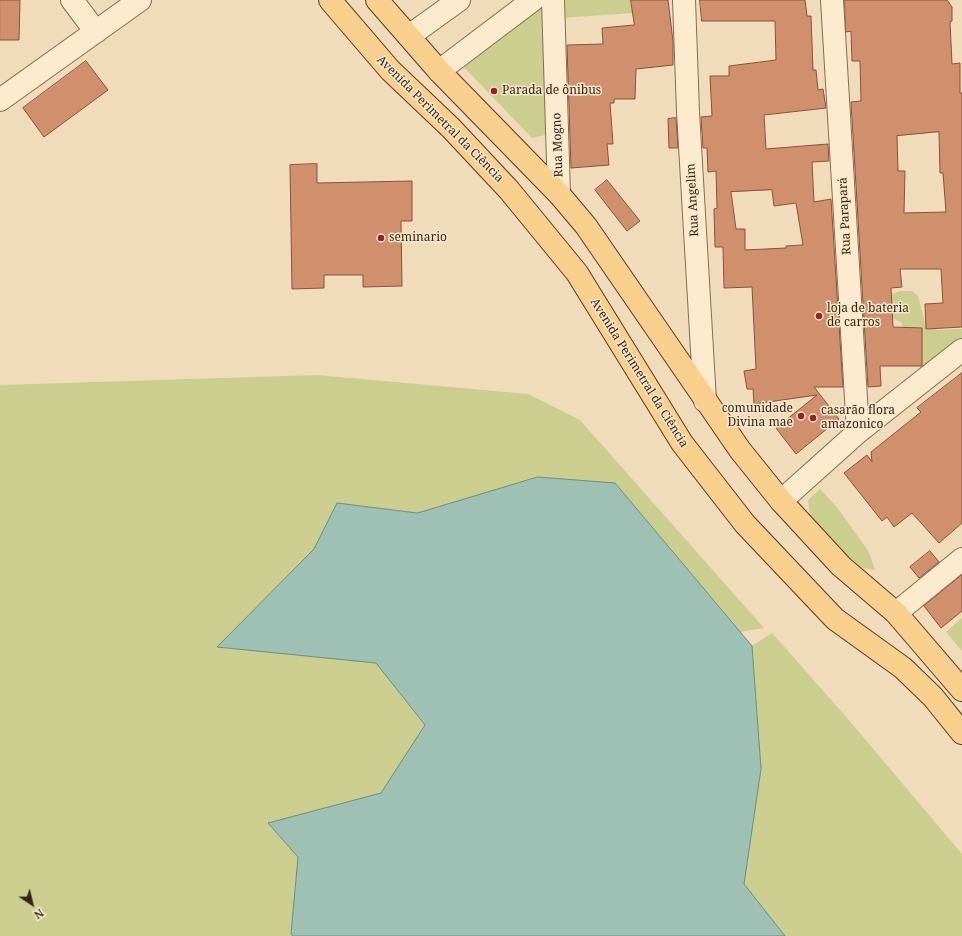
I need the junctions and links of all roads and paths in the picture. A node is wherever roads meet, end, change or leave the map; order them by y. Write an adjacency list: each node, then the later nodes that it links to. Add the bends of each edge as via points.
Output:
1 (72, 0): 10 (street)
2 (140, 0): 10 (street)
3 (330, 0): 22 (main road, Avenida Perimetral da Ciência, via 390,70 451,128 509,190 577,273 682,443 745,524 835,619 903,668 933,697)
4 (377, 0): 11 (main road)
5 (460, 0): 11 (street)
6 (533, 0): 12 (street)
7 (553, 0): 14 (street, Rua Mogno)
8 (684, 0): 16 (street, Rua Angelim)
9 (832, 0): 17 (street, Rua Parapará)
10 (96, 32): 13 (street)
11 (409, 36): 12 (main road)
12 (439, 71): 14 (main road)
13 (0, 100)
14 (559, 194): 16 (main road, via 586,226)
15 (962, 350): 17 (street)
16 (705, 401): 18 (main road)
17 (858, 432): 18 (street)
18 (781, 501): 20 (main road, via 841,566)
19 (962, 559): 20 (street)
20 (896, 613): 21 (main road)
21 (962, 690)
22 (962, 733)

